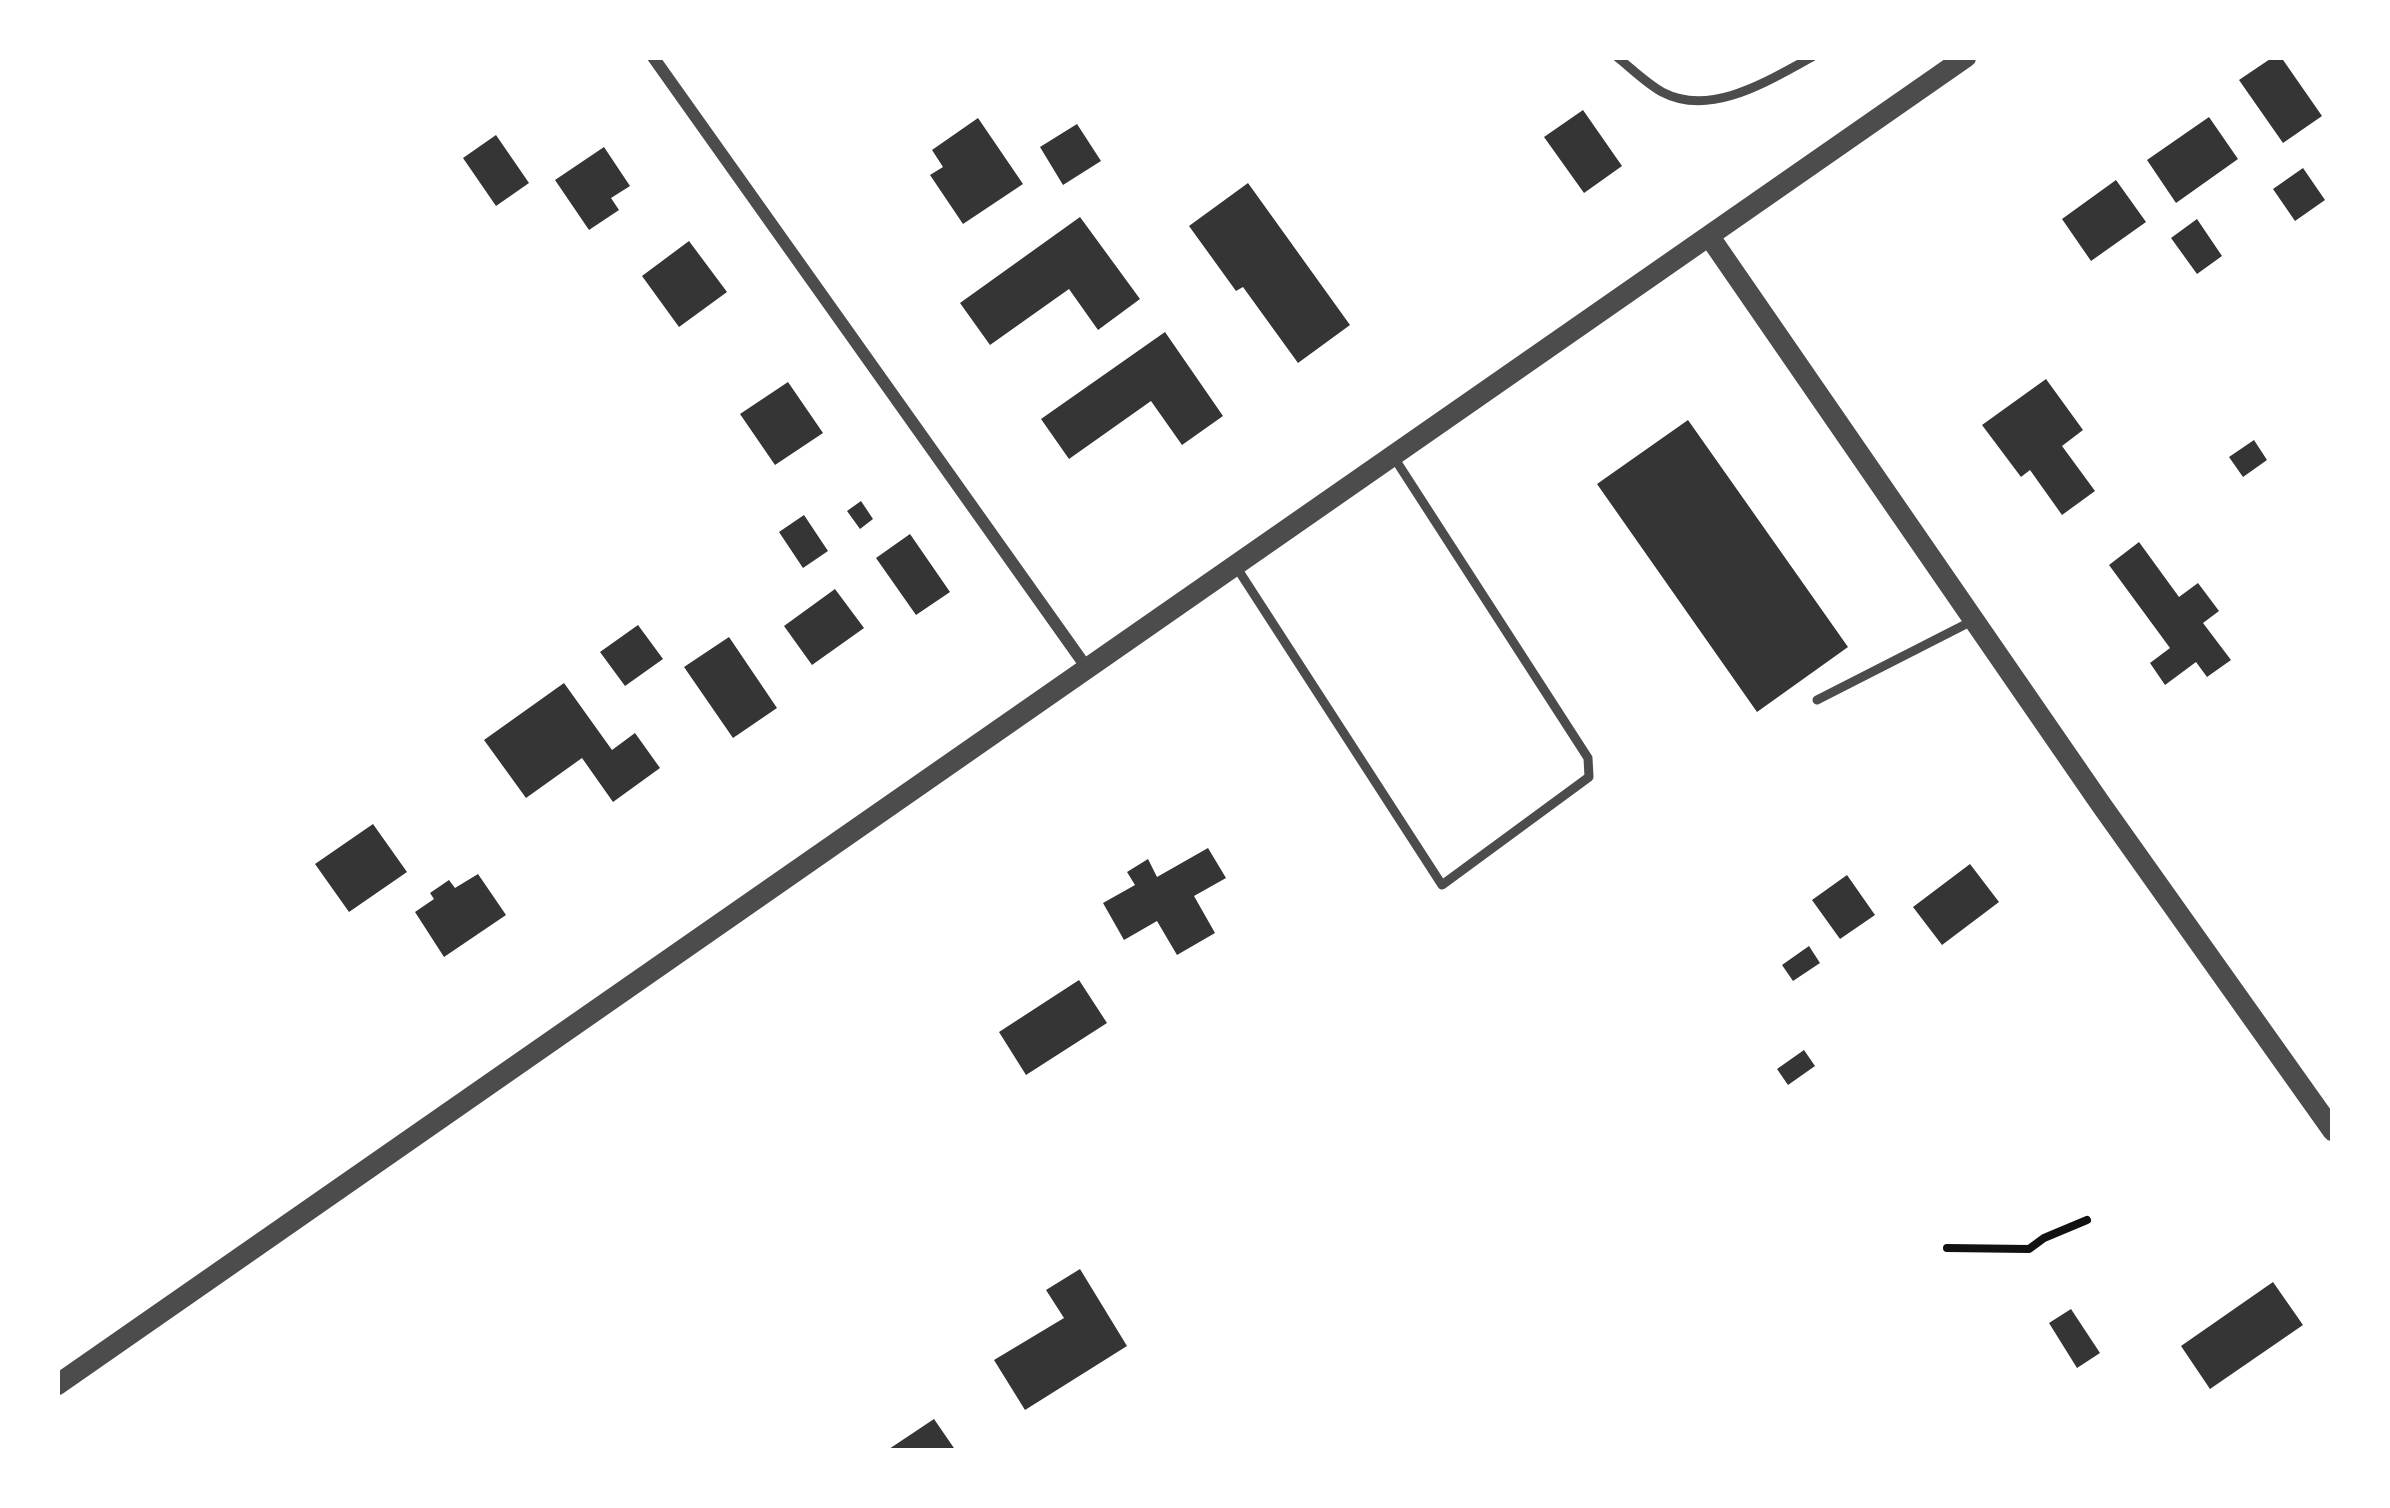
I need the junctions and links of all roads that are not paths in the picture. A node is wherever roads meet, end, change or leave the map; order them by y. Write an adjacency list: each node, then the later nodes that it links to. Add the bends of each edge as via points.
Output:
1 (653, 57): 9 (street)
2 (1617, 57): 3 (lane, via 1664,93 1703,101 1750,90)
3 (1812, 57)
4 (1966, 57): 5 (street)
5 (1709, 236): 6 (street); 8 (street)
6 (1393, 456): 7 (street); 7 (lane, via 1588,758 1589,777 1442,885)
7 (1235, 565): 9 (street)
8 (1974, 620): 10 (lane); 11 (street)
9 (1087, 668): 12 (street)
10 (1816, 700)
11 (2333, 1131)
12 (57, 1385)

